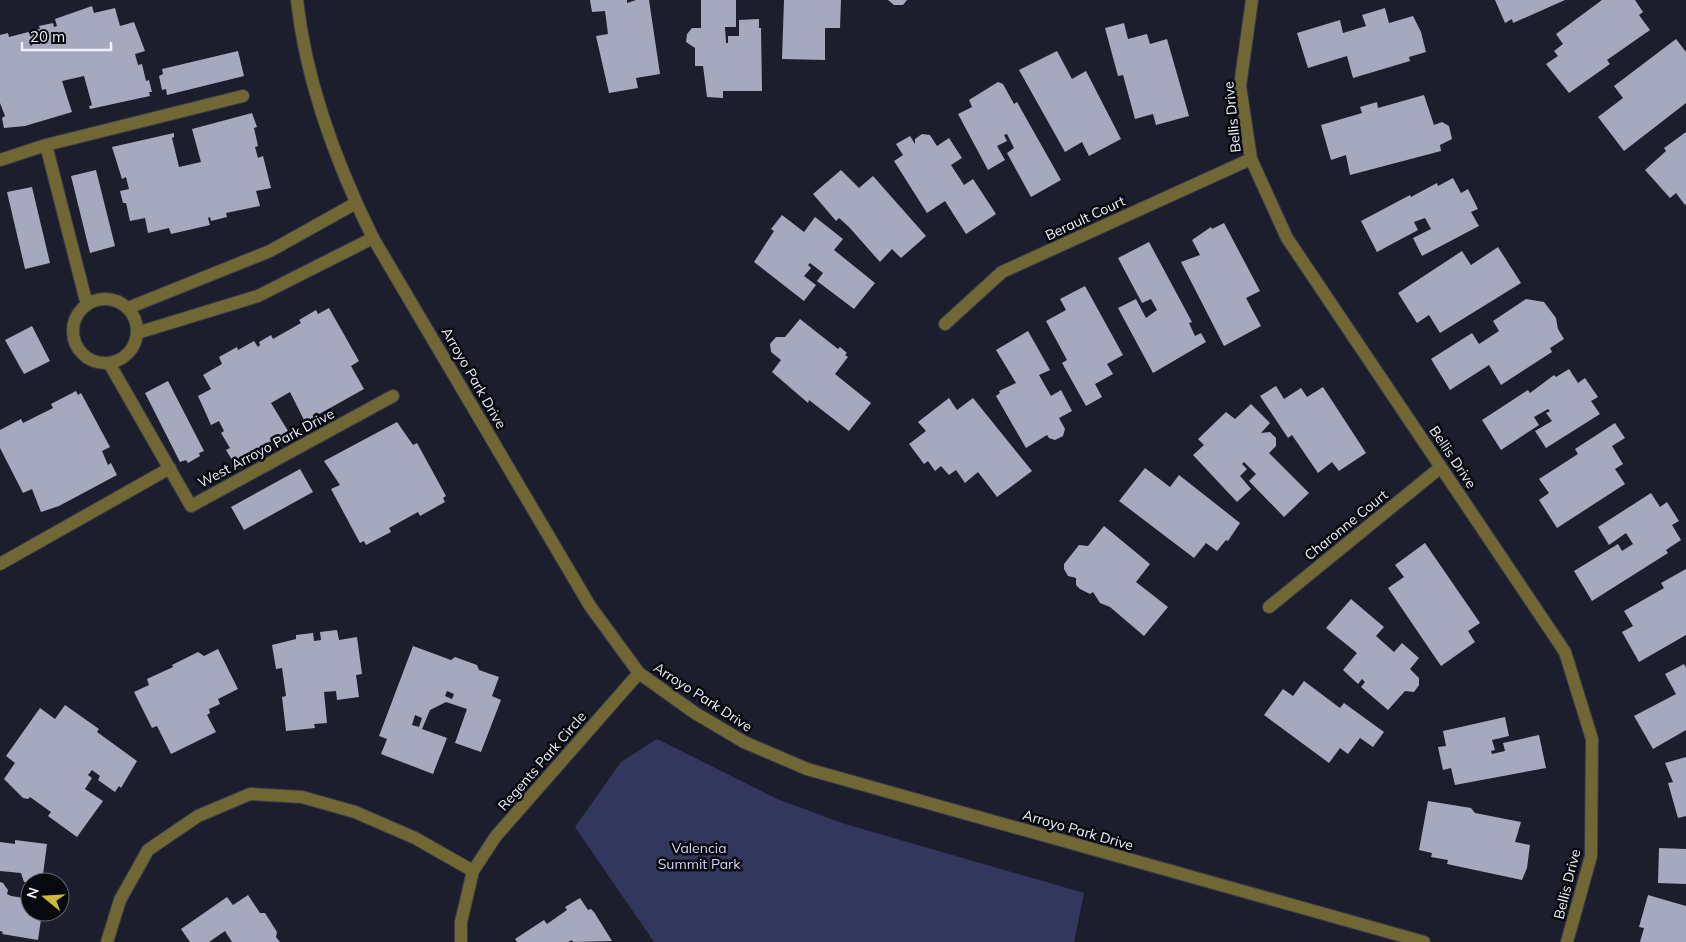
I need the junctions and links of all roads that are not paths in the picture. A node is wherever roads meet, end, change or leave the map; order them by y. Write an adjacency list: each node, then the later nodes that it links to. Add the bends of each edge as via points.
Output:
1 (297, 0): 7 (street, Arroyo Park Drive, via 300,29 325,121)
2 (1252, 0): 5 (street, Bellis Drive, via 1240,86)
3 (243, 96): 4 (street)
4 (46, 145): 6 (street); 9 (street)
5 (1251, 158): 11 (street, Berault Court, via 1002,272); 15 (street, Bellis Drive, via 1287,238)
6 (0, 160)
7 (356, 203): 8 (street, Arroyo Park Drive); 10 (street, via 270,251)
8 (373, 238): 12 (street, via 258,296); 19 (street, Arroyo Park Drive, via 590,606)
9 (87, 305): 10 (street, via 104,299); 13 (street, via 75,322 76,342 89,358)
10 (128, 308): 12 (street)
11 (945, 324)
12 (137, 333): 13 (street, via 128,352)
13 (109, 362): 16 (street, West Arroyo Park Drive)
14 (393, 396): 16 (street, West Arroyo Park Drive, via 191,506)
15 (1441, 467): 18 (street, Charonne Court); 24 (street, Bellis Drive, via 1564,652 1592,739 1591,856)
16 (170, 468): 17 (street)
17 (0, 564)
18 (1269, 607)
19 (639, 674): 20 (street, Regents Park Circle, via 496,836); 23 (street, Arroyo Park Drive, via 744,742 807,769)
20 (473, 871): 21 (street, via 416,838 355,812 302,797 250,794 198,816 148,850 120,900); 22 (street, Regents Park Circle)
21 (107, 942)
22 (461, 942)
23 (1424, 942)
24 (1567, 942)

